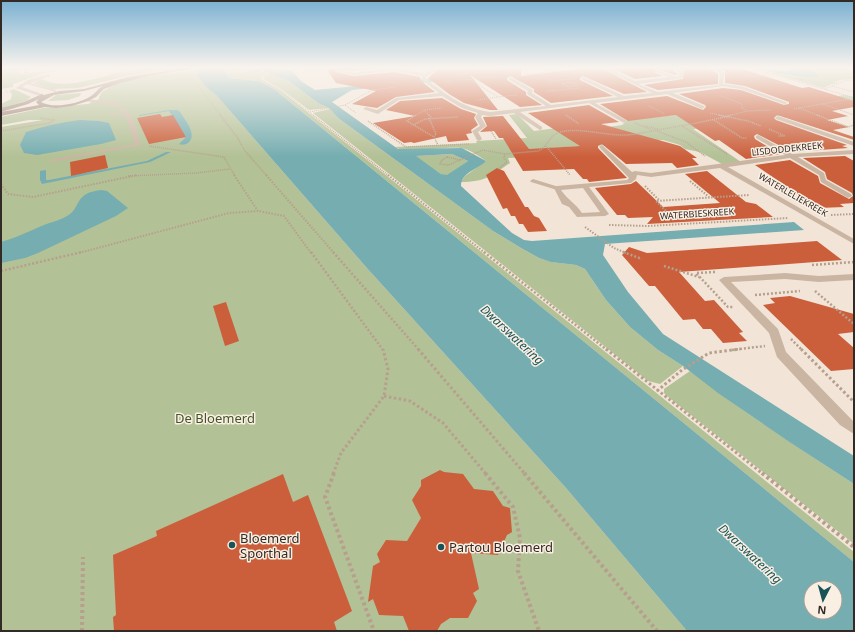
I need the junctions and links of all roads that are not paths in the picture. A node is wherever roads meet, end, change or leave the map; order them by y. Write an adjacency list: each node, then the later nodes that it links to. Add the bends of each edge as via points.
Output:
1 (39, 97): 18 (main road)
2 (43, 97): 14 (main road)
3 (90, 97): 11 (main road)
4 (411, 97): 17 (street, via 398,99 378,112)
5 (448, 97): 23 (street)
6 (536, 97): 15 (street)
7 (628, 97): 10 (street)
8 (680, 97): 16 (street)
9 (770, 97): 13 (street)
10 (624, 98): 12 (street)
11 (86, 99): 14 (main road, via 67,105); 20 (street, via 118,104)
12 (590, 102): 15 (street); 25 (street)
13 (786, 103)
14 (43, 104): 18 (main road); 21 (main road)
15 (551, 106): 19 (street)
16 (702, 107)
17 (366, 109)
18 (1, 110)
19 (515, 111): 23 (street); 26 (street)
20 (127, 113): 22 (lane); 33 (street, via 138,145)
21 (1, 115)
22 (111, 115)
23 (479, 115): 28 (street, via 483,126 475,131)
24 (778, 118): 29 (street)
25 (624, 121)
26 (540, 128)
27 (758, 137): 32 (street)
28 (478, 139)
29 (854, 144)
30 (602, 148): 35 (street)
31 (854, 152): 32 (street, LISDODDEKREEK)
32 (792, 156): 34 (street, LISDODDEKREEK); 39 (street, via 822,174 824,181)
33 (53, 161)
34 (722, 166): 35 (street, via 651,175 635,173); 40 (street, WATERLELIEKREEK)
35 (632, 176): 37 (street, via 629,182)
36 (533, 181): 38 (lane)
37 (580, 185): 38 (street); 38 (street, via 605,214 580,215 572,205 565,202)
38 (557, 188)
39 (848, 196)
40 (854, 242)
41 (854, 277): 42 (street, via 819,279 785,276 724,280 774,332 781,354)
42 (854, 429)

